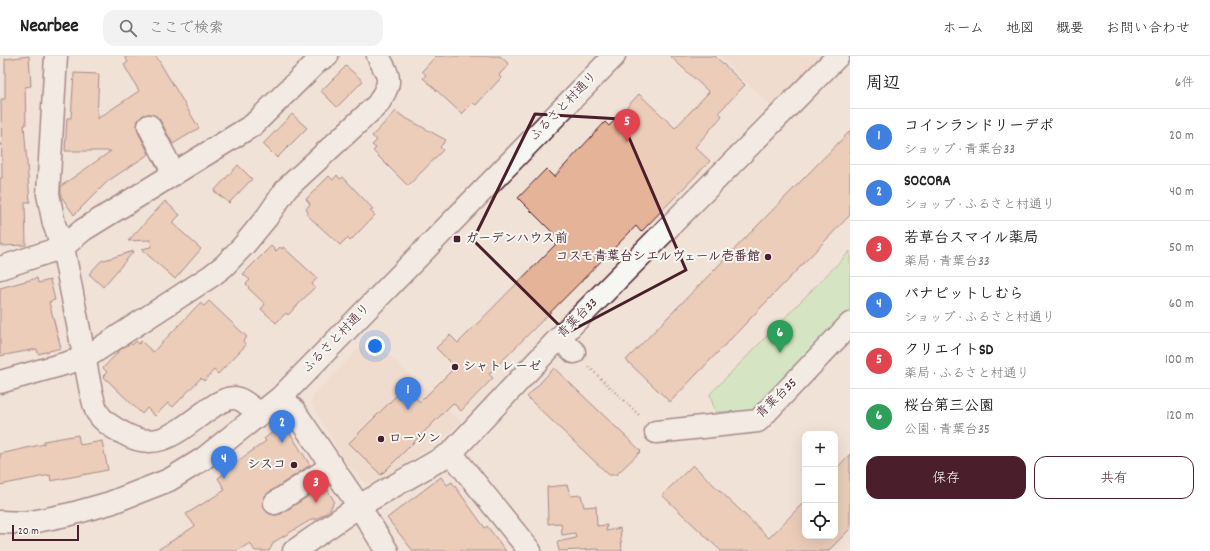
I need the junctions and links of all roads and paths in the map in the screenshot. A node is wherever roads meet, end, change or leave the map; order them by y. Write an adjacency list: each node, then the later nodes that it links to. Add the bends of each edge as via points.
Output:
1 (56, 56): 8 (street, via 48,194 54,224)
2 (328, 56): 7 (street, via 319,60 253,125)
3 (378, 56): 12 (street, via 388,74 388,86 378,104 286,188 267,217 224,266)
4 (614, 56): 14 (street, ふるさと村通り)
5 (838, 56): 11 (street, 青葉台33)
6 (149, 126): 7 (street)
7 (174, 174): 8 (street, via 83,230)
8 (63, 247): 9 (street); 12 (street)
9 (0, 268)
10 (850, 324): 16 (street, 青葉台35, via 758,421)
11 (567, 345): 16 (path); 17 (street, 青葉台33)
12 (85, 358): 13 (street); 15 (street, via 97,412 108,425 131,438 150,442 167,438 217,403 235,398)
13 (0, 382)
14 (281, 397): 15 (street, ふるさと村通り); 18 (street, via 293,409)
15 (260, 414): 21 (street, ふるさと村通り, via 202,460 169,480 110,503 71,514 27,523)
16 (656, 432)
17 (451, 453): 20 (street, 青葉台33); 24 (street)
18 (332, 466): 19 (street); 20 (street)
19 (275, 503)
20 (360, 506): 22 (street, 青葉台33); 23 (street)
21 (0, 522)
22 (294, 551)
23 (387, 551)
24 (530, 551)

